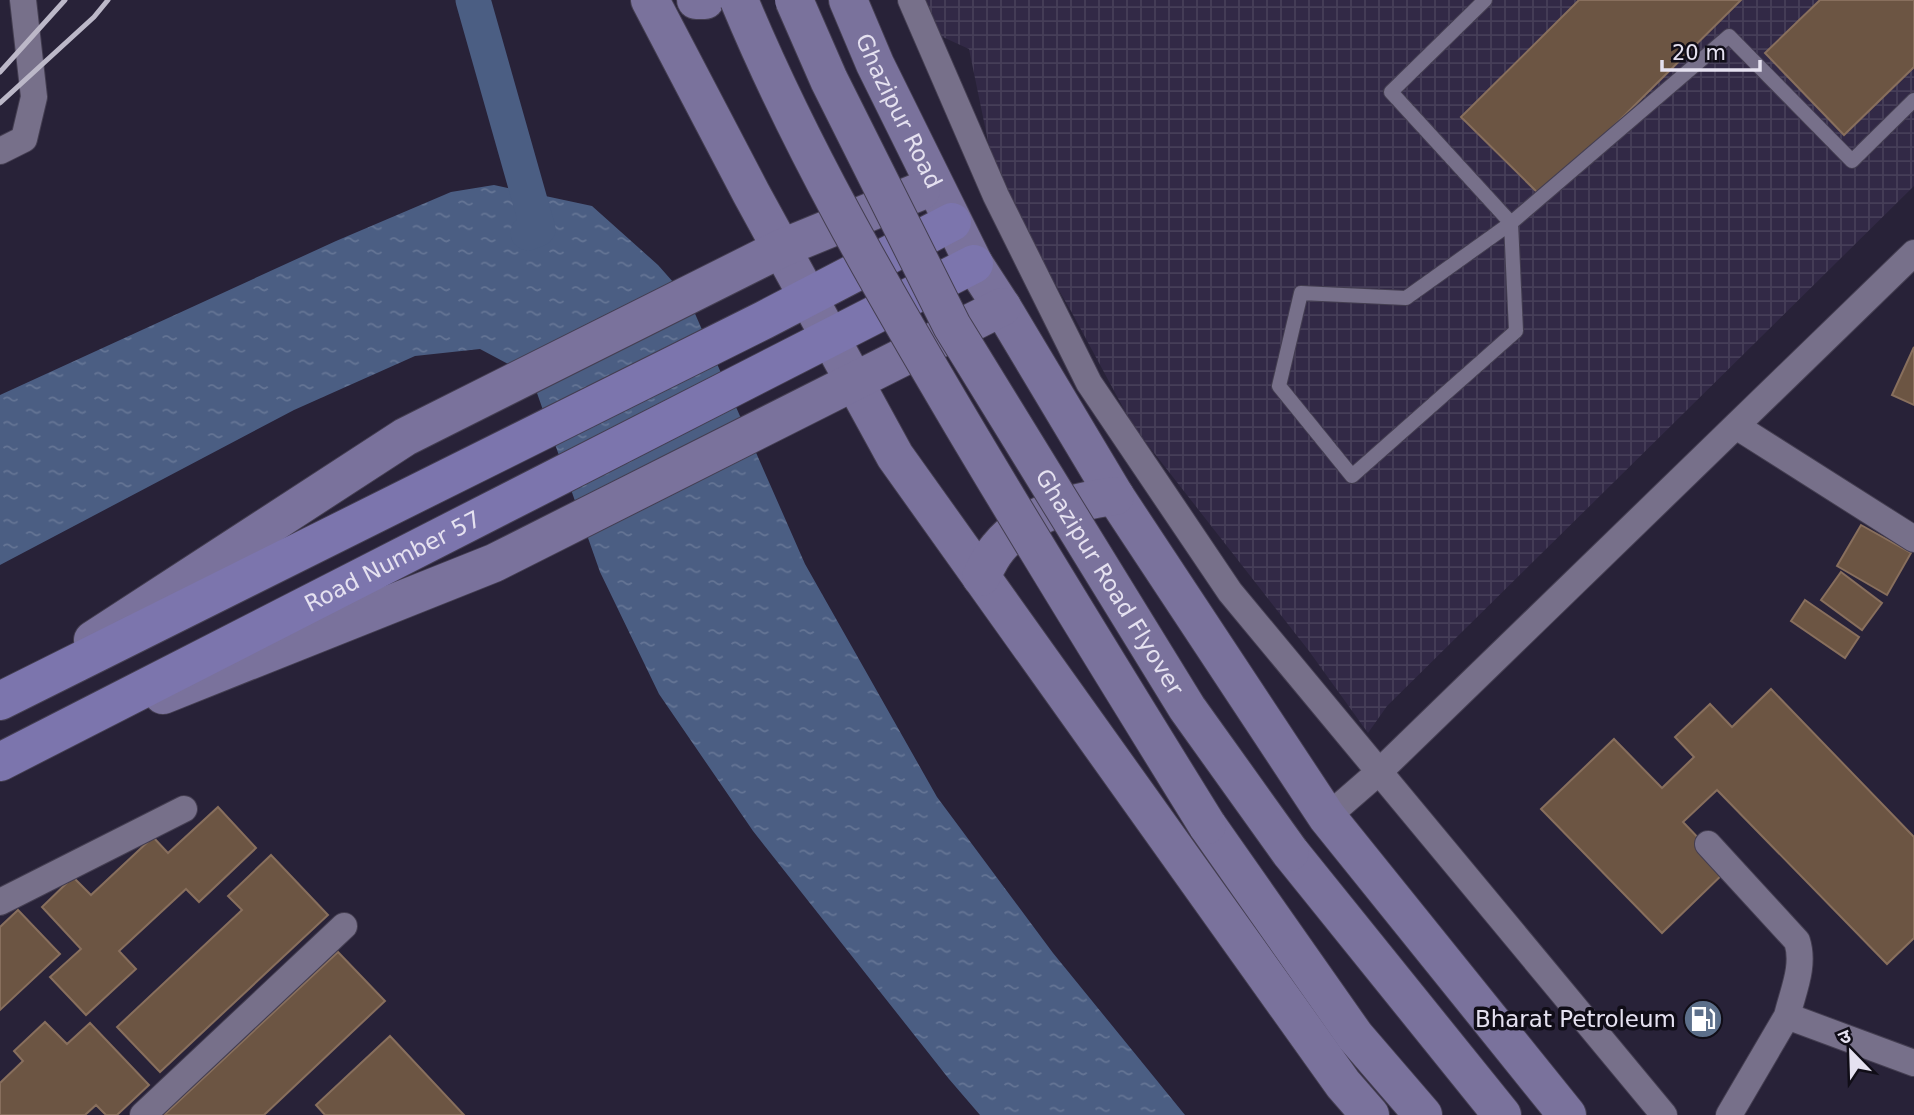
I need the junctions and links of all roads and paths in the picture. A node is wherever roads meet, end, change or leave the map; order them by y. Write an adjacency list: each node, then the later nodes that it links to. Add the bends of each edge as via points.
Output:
1 (23, 0): 11 (street, via 34,97 24,139)
2 (650, 0): 15 (main road)
3 (696, 0): 4 (main road)
4 (705, 0)
5 (739, 0): 38 (main road, Ghazipur Road Flyover, bridge, via 841,215 1066,599 1207,825 1355,1036)
6 (794, 0): 39 (main road, Ghazipur Road Flyover, bridge, via 952,326 1187,708 1290,852)
7 (848, 0): 12 (main road, Ghazipur Road, via 874,64)
8 (911, 0): 28 (street, via 996,196 1089,383 1230,592)
9 (1485, 0): 14 (lane, via 1391,92)
10 (1914, 100): 14 (lane, via 1852,161 1729,36)
11 (0, 151)
12 (934, 184): 13 (main road, Ghazipur Road); 15 (main road)
13 (952, 222): 17 (main road, Ghazipur Road); 18 (main road)
14 (1511, 223): 14 (lane, via 1406,298 1301,293 1279,386 1352,476 1516,331)
15 (782, 248): 18 (main road); 26 (main road, via 405,437)
16 (1914, 253): 22 (street)
17 (974, 264): 19 (main road, Ghazipur Road); 20 (main road, Road Number 57)
18 (808, 296): 20 (main road); 26 (main road)
19 (1002, 307): 21 (main road); 23 (main road, Ghazipur Road)
20 (829, 337): 21 (main road); 27 (main road, Road Number 57)
21 (855, 383): 25 (main road, via 895,456); 27 (main road, via 494,563)
22 (1736, 426): 24 (street); 28 (street)
23 (1115, 496): 25 (main road, via 1049,511 998,548); 30 (main road, Ghazipur Road)
24 (1914, 539)
25 (981, 576): 37 (main road, via 1343,1084)
26 (0, 700)
27 (11, 757)
28 (1380, 771): 30 (street); 41 (street)
29 (184, 809): 32 (street)
30 (1328, 817): 40 (main road, Ghazipur Road)
31 (1708, 844): 34 (street, via 1797,941 1800,965)
32 (0, 902)
33 (344, 926): 36 (street)
34 (1787, 1016): 35 (street); 42 (street)
35 (1914, 1063)
36 (143, 1115)
37 (1370, 1115)
38 (1423, 1115)
39 (1502, 1115)
40 (1567, 1115)
41 (1664, 1115)
42 (1729, 1115)

